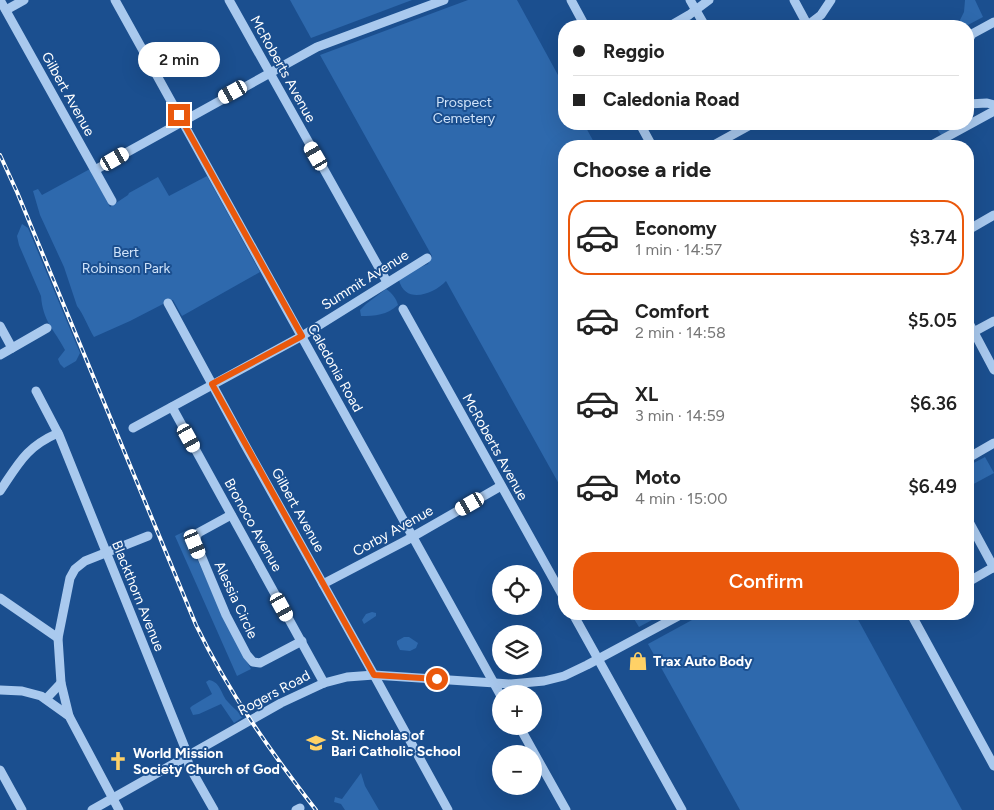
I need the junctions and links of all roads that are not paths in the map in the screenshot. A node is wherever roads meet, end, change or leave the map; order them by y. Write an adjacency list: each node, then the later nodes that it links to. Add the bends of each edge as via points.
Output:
1 (0, 0): 11 (street, Gilbert Avenue)
2 (24, 0): 11 (street)
3 (115, 0): 24 (street, Caledonia Road)
4 (229, 0): 20 (street, McRoberts Avenue)
5 (444, 0): 20 (street, via 327,43)
6 (570, 0): 13 (street)
7 (690, 0): 12 (street)
8 (709, 0): 12 (street)
9 (794, 0): 16 (street)
10 (831, 0): 17 (street)
11 (6, 10): 30 (street, Gilbert Avenue)
12 (696, 10): 14 (street); 15 (street)
13 (582, 20)
14 (680, 20)
15 (702, 20)
16 (805, 20)
17 (816, 20)
18 (994, 22): 19 (street)
19 (974, 33)
20 (269, 72): 24 (street); 35 (street, McRoberts Avenue)
21 (974, 104): 22 (street)
22 (994, 105)
23 (994, 111): 25 (street)
24 (182, 121): 30 (street); 42 (street, Caledonia Road)
25 (974, 122)
26 (741, 130): 28 (street)
27 (959, 130): 29 (street)
28 (723, 140)
29 (941, 140)
30 (95, 170): 31 (street, Gilbert Avenue)
31 (112, 201)
32 (994, 216): 33 (street)
33 (974, 227)
34 (428, 258): 35 (street, Summit Avenue)
35 (387, 282): 42 (street, Summit Avenue)
36 (168, 302): 47 (street, Gilbert Avenue)
37 (403, 309): 54 (street, McRoberts Avenue)
38 (994, 321): 41 (street)
39 (0, 326): 44 (street)
40 (48, 328): 44 (street)
41 (974, 332)
42 (302, 336): 47 (street, Summit Avenue); 59 (street, Caledonia Road)
43 (974, 339): 46 (street)
44 (12, 348): 45 (street)
45 (0, 355)
46 (994, 370)
47 (212, 384): 49 (street, Summit Avenue); 63 (street, Gilbert Avenue)
48 (36, 391): 51 (street, Blackthorn Avenue)
49 (172, 407): 50 (street, Summit Avenue); 56 (street, Bronoco Avenue)
50 (133, 428)
51 (58, 433): 55 (street, via 43,440 22,458); 60 (street, Blackthorn Avenue)
52 (994, 443): 53 (street)
53 (974, 455)
54 (501, 486): 59 (street, Corby Avenue); 64 (street, McRoberts Avenue)
55 (0, 491)
56 (231, 515): 70 (street, Bronoco Avenue); 70 (street, Alessia Circle, via 198,533 195,541 226,615 247,655 253,662 260,663)
57 (974, 531): 61 (street)
58 (148, 536): 60 (street)
59 (413, 536): 63 (street, Corby Avenue); 75 (street, Caledonia Road)
60 (106, 552): 69 (street, via 75,569 68,586); 80 (street, Blackthorn Avenue)
61 (994, 568): 62 (street)
62 (974, 579)
63 (323, 584): 72 (street, Gilbert Avenue)
64 (558, 587)
65 (0, 598): 69 (street)
66 (576, 620): 71 (street)
67 (671, 620): 71 (street, Rogers Road)
68 (914, 620): 81 (street)
69 (58, 638): 73 (street)
70 (302, 641): 74 (street, Bronoco Avenue)
71 (598, 660): 75 (street, Rogers Road, via 564,676 544,681); 90 (street)
72 (374, 675): 74 (street, Rogers Road); 75 (street, Rogers Road); 88 (street, Gilbert Avenue)
73 (62, 683): 77 (street); 78 (street)
74 (324, 683): 80 (street, Rogers Road, via 294,696)
75 (494, 683)
76 (0, 690): 77 (street, via 22,691)
77 (46, 699): 78 (street)
78 (69, 716): 83 (street)
79 (524, 735): 89 (street)
80 (187, 756): 83 (street, Rogers Road); 87 (street, Blackthorn Avenue, via 189,766)
81 (994, 766)
82 (0, 770): 84 (street)
83 (113, 798): 85 (street, Rogers Road); 86 (street)
84 (22, 810)
85 (92, 810)
86 (119, 810)
87 (214, 810)
88 (448, 810)
89 (566, 810)
90 (682, 810)

